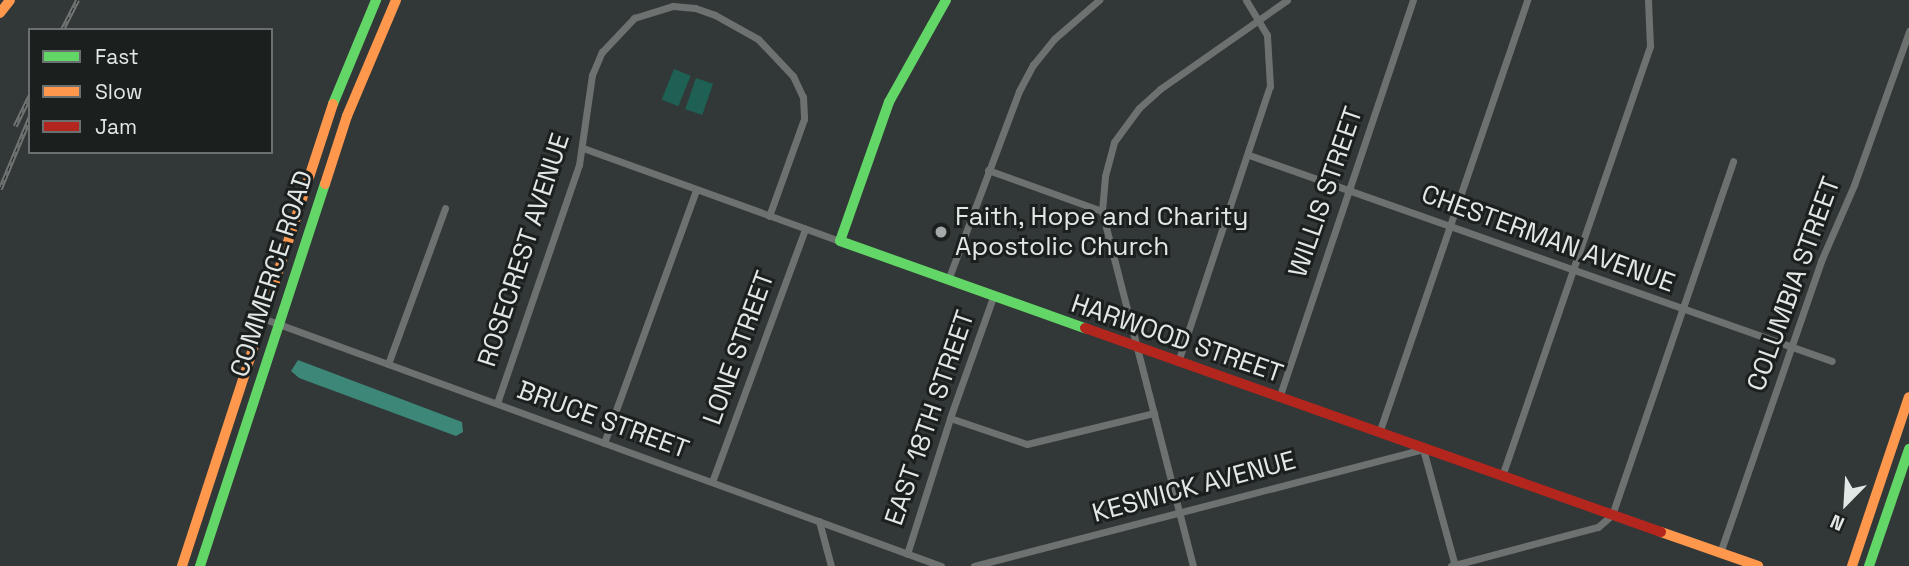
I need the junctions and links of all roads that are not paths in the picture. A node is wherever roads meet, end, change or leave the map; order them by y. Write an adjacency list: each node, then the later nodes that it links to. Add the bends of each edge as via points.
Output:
1 (10, 0): 11 (main road)
2 (376, 0): 30 (main road, COMMERCE ROAD, via 332,105)
3 (396, 0): 31 (main road, COMMERCE ROAD, via 351,104)
4 (946, 0): 25 (main road, via 889,102)
5 (1099, 0): 17 (street, via 1067,26 1034,65 1013,104)
6 (1246, 0): 12 (street)
7 (1287, 0): 12 (street)
8 (1413, 0): 19 (street, WILLIS STREET)
9 (1527, 0): 23 (street)
10 (1647, 0): 26 (street, via 1650,46)
11 (0, 13)
12 (1259, 19): 15 (street, via 1268,39 1270,86); 21 (street, via 1160,89 1131,116 1110,153)
13 (1909, 31): 32 (street, COLUMBIA STREET)
14 (583, 148): 18 (street, HARWOOD STREET); 22 (street, ROSECREST AVENUE, via 592,75 602,52 634,18 673,6 695,8 758,39 793,76 803,97 804,119); 39 (street, ROSECREST AVENUE)
15 (1249, 155): 19 (street, CHESTERMAN AVENUE); 35 (street)
16 (1733, 162): 29 (street)
17 (988, 170): 21 (street); 27 (street)
18 (696, 190): 22 (street, HARWOOD STREET); 43 (street)
19 (1348, 190): 23 (street, CHESTERMAN AVENUE); 37 (street, WILLIS STREET)
20 (445, 208): 36 (street)
21 (1101, 211): 33 (street)
22 (769, 216): 24 (street, HARWOOD STREET)
23 (1448, 225): 26 (street, CHESTERMAN AVENUE); 42 (street)
24 (805, 229): 25 (street, HARWOOD STREET); 47 (street, LONE STREET)
25 (840, 241): 27 (main road, HARWOOD STREET)
26 (1574, 270): 29 (street, CHESTERMAN AVENUE); 46 (street)
27 (948, 281): 28 (main road, HARWOOD STREET)
28 (993, 297): 33 (main road, HARWOOD STREET); 41 (street, EAST 18TH STREET)
29 (1682, 309): 32 (street, CHESTERMAN AVENUE); 49 (street)
30 (262, 318): 31 (street, BRUCE STREET); 54 (main road, COMMERCE ROAD)
31 (278, 324): 36 (street, BRUCE STREET); 55 (main road, COMMERCE ROAD)
32 (1792, 347): 34 (street, CHESTERMAN AVENUE); 51 (street, COLUMBIA STREET)
33 (1137, 348): 35 (main road, HARWOOD STREET); 40 (street)
34 (1832, 361)
35 (1178, 362): 37 (main road, HARWOOD STREET)
36 (388, 364): 39 (street, BRUCE STREET)
37 (1279, 397): 42 (main road, HARWOOD STREET)
38 (1909, 397): 62 (main road)
39 (497, 403): 43 (street, BRUCE STREET)
40 (1154, 413): 41 (street, via 1027,444); 48 (street)
41 (950, 418): 52 (street, EAST 18TH STREET)
42 (1379, 433): 44 (main road, HARWOOD STREET)
43 (604, 443): 47 (street, BRUCE STREET)
44 (1423, 449): 46 (main road, HARWOOD STREET); 48 (street, KESWICK AVENUE); 60 (street)
45 (1909, 449): 63 (main road)
46 (1502, 476): 49 (main road, HARWOOD STREET)
47 (712, 482): 50 (street, BRUCE STREET)
48 (1179, 513): 58 (street, KESWICK AVENUE); 59 (street)
49 (1612, 514): 51 (main road, HARWOOD STREET); 60 (street, via 1598,527)
50 (819, 521): 52 (street, BRUCE STREET); 56 (street)
51 (1720, 553): 61 (main road, HARWOOD STREET)
52 (907, 554): 53 (street, BRUCE STREET)
53 (929, 564): 57 (street)
54 (182, 566)
55 (200, 566)
56 (831, 566)
57 (941, 566)
58 (974, 566)
59 (1193, 566)
60 (1453, 566)
61 (1758, 566)
62 (1852, 566)
63 (1869, 566)

